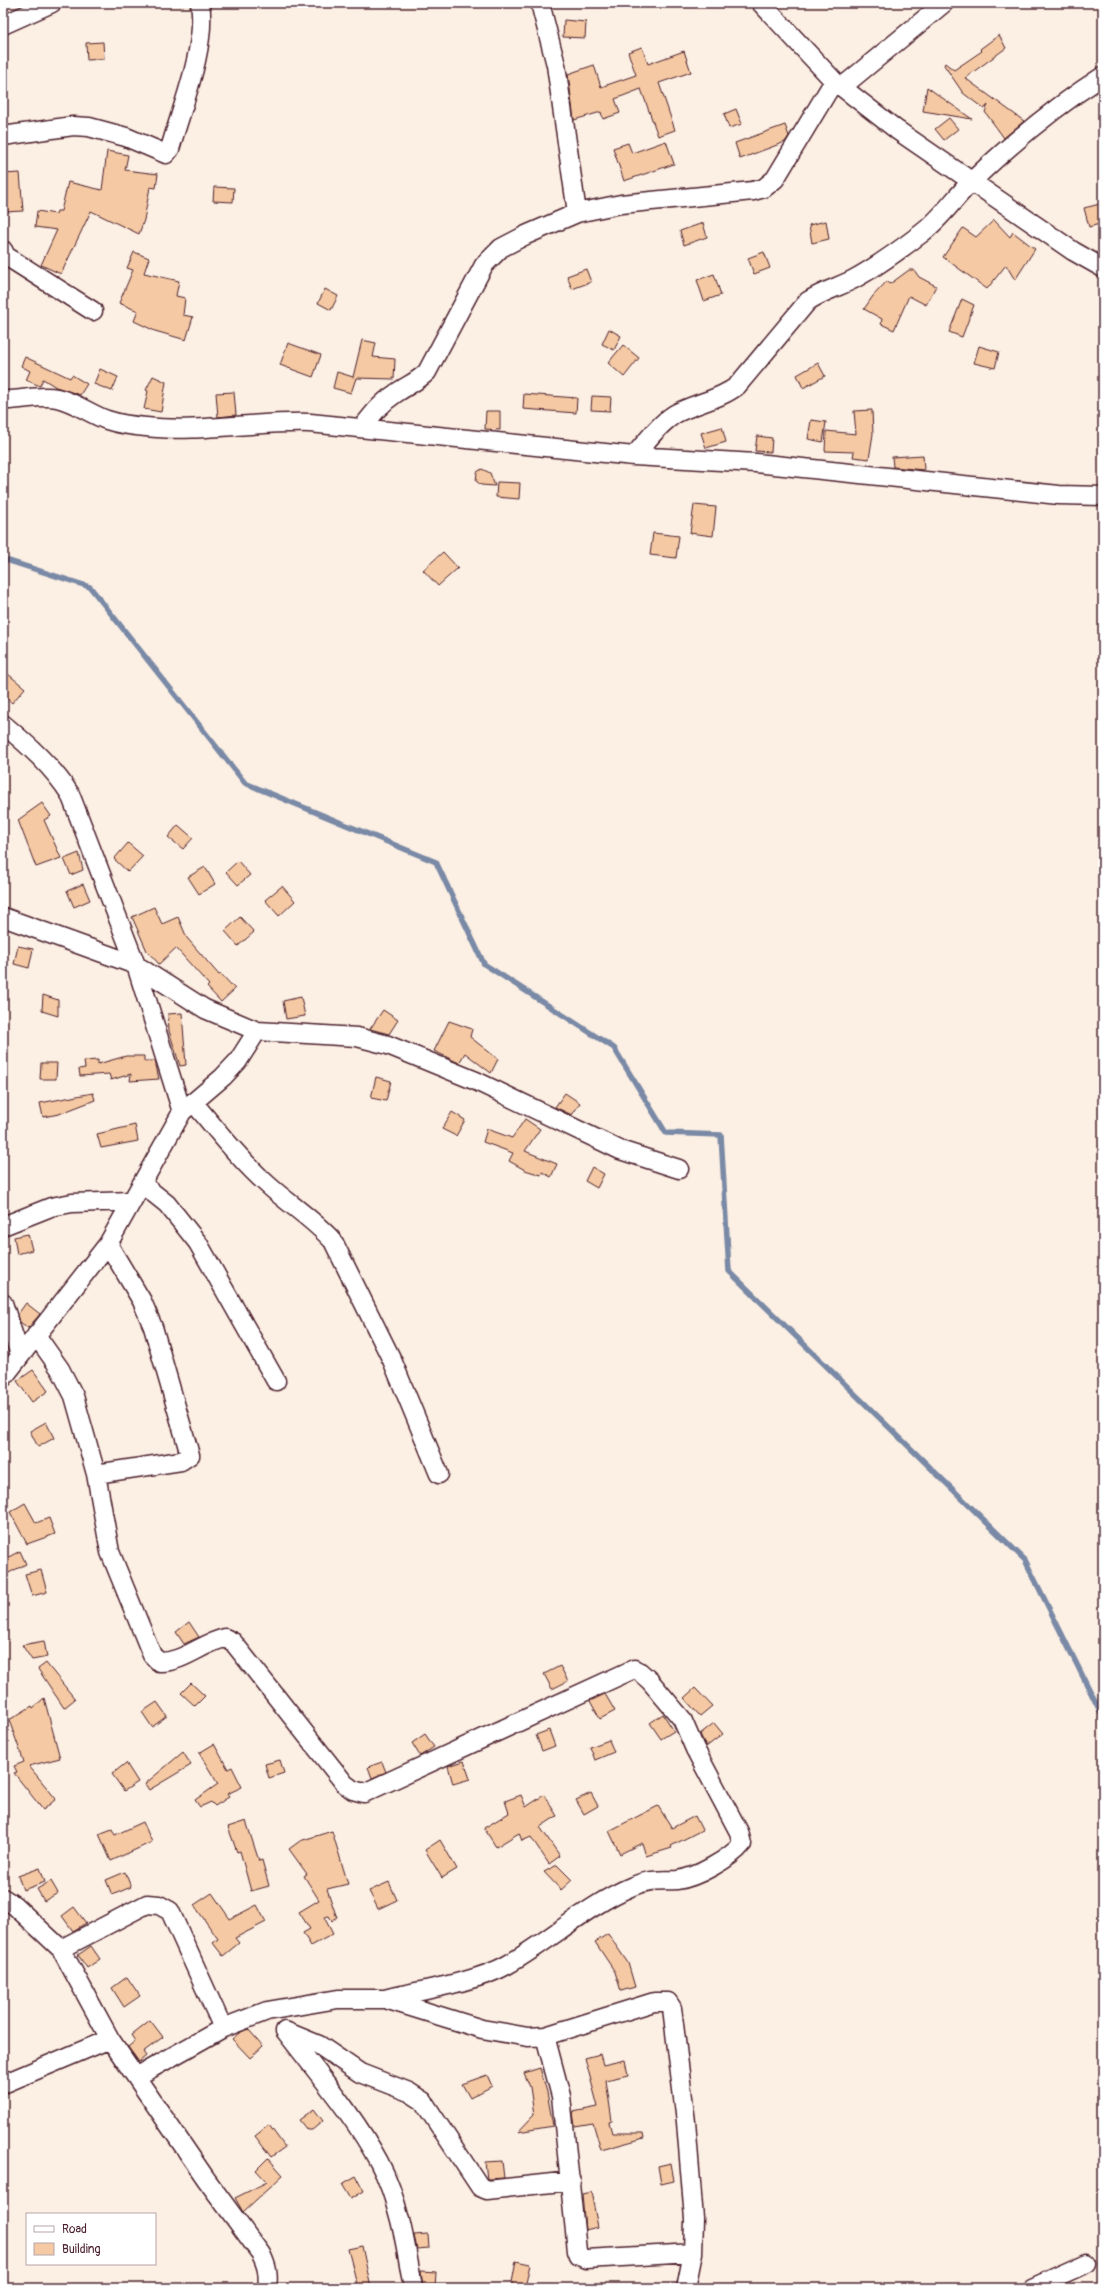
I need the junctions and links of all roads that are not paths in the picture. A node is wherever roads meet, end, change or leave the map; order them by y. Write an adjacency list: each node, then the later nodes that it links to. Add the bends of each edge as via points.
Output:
1 (52, 3): 6 (street)
2 (200, 3): 9 (street, via 202,26 199,44 170,149 166,154 89,127 73,126)
3 (540, 3): 11 (street, via 556,65)
4 (944, 3): 8 (street)
5 (764, 4): 8 (street)
6 (3, 25)
7 (1103, 76): 10 (street, via 1050,112)
8 (838, 84): 10 (street, via 897,130); 11 (street, via 775,179 764,188 621,204)
9 (3, 136)
10 (972, 181): 13 (street, via 1073,251); 17 (street, via 922,233 853,280 808,301 737,386 727,394 675,415 656,430)
11 (577, 213): 16 (street, via 519,238 501,248 484,264 427,372 378,407)
12 (4, 256): 14 (street)
13 (1103, 268)
14 (93, 311)
15 (3, 400): 16 (street, via 58,398 108,420 147,427 191,428 310,422)
16 (362, 428): 17 (street)
17 (634, 456): 18 (street, via 756,463 1059,495)
18 (1103, 496)
19 (3, 724): 21 (street, via 57,774 70,794)
20 (3, 917): 21 (street)
21 (136, 965): 22 (street, via 205,1009); 23 (street)
22 (257, 1031): 23 (street, via 233,1067); 24 (street, via 358,1037 388,1045 476,1081 620,1150)
23 (188, 1107): 25 (street); 35 (street, via 268,1185 319,1225 333,1241 392,1360)
24 (679, 1170)
25 (142, 1184): 26 (street); 33 (street, via 167,1204 198,1243)
26 (132, 1201): 27 (street, via 72,1203 51,1207); 28 (street)
27 (3, 1226)
28 (108, 1244): 30 (street); 34 (street, via 153,1326 190,1455 181,1461)
29 (3, 1303): 31 (street)
30 (36, 1335): 31 (street); 34 (street, via 60,1369 74,1396)
31 (20, 1355): 32 (street)
32 (3, 1378)
33 (276, 1381)
34 (96, 1474): 38 (street, via 110,1552 152,1655 159,1662 170,1663 214,1640 225,1638 233,1642 297,1725 345,1784 353,1790 364,1793 634,1669 650,1682 682,1719 739,1832 742,1844 735,1853 690,1878 650,1880 632,1886 587,1910 514,1961 489,1974)
35 (439, 1474)
36 (3, 1898): 37 (street, via 14,1905)
37 (61, 1949): 40 (street, via 147,1904 159,1905 170,1911); 43 (street)
38 (385, 1999): 39 (street, via 338,1999); 42 (street, via 482,2029 528,2037)
39 (267, 2011): 40 (street); 41 (street)
40 (223, 2028): 44 (street)
41 (285, 2031): 46 (street, via 319,2045 360,2073 409,2092 423,2101 480,2188 487,2190); 50 (street, via 356,2124 379,2162 394,2198)
42 (545, 2036): 46 (street, via 561,2096); 47 (street, via 654,2002 668,2002 672,2008 686,2122 694,2219)
43 (110, 2039): 44 (street); 45 (street)
44 (136, 2077): 49 (street, via 261,2254 267,2265)
45 (3, 2084)
46 (571, 2181): 47 (street, via 576,2251 579,2256 586,2259)
47 (693, 2253): 51 (street)
48 (1087, 2263): 52 (street)
49 (267, 2288)
50 (413, 2288)
51 (686, 2288)
52 (1032, 2288)

